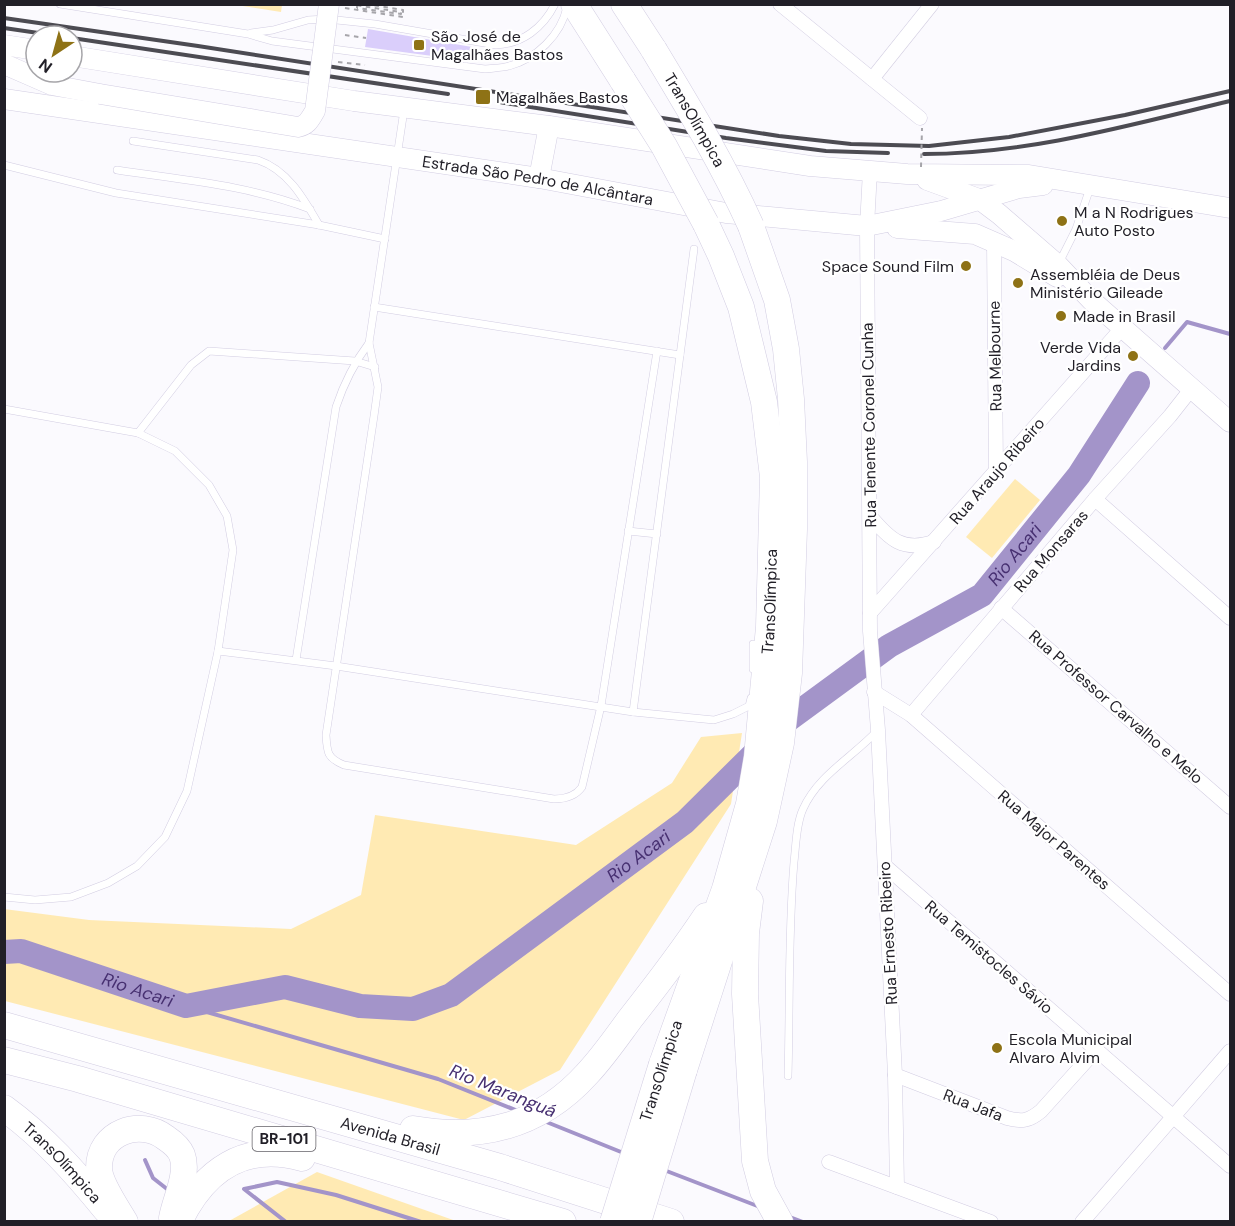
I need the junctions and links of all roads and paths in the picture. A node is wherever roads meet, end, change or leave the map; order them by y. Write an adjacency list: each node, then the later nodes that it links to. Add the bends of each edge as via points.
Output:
1 (60, 4): 12 (lane)
2 (348, 4): 11 (path, via 401,14)
3 (366, 4): 10 (path, via 403,10 403,17)
4 (555, 4): 12 (lane, via 534,31 509,45 327,19)
5 (567, 4): 12 (lane, via 565,16 543,47 508,66 476,68 272,41)
6 (574, 4): 73 (highway, TransOlímpica, bridge, via 669,155 722,256 741,307 765,413 773,477 769,627)
7 (624, 4): 79 (highway, TransOlímpica, bridge, via 704,131 734,188 777,300 786,349 794,462 789,673 781,743)
8 (780, 4): 22 (street)
9 (932, 4): 22 (street)
10 (329, 5): 23 (street, bridge, via 315,111 303,126)
11 (357, 6)
12 (248, 34)
13 (345, 35): 14 (path)
14 (366, 38)
15 (4, 45): 16 (street)
16 (24, 48)
17 (84, 58): 26 (street, Estrada São Pedro de Alcântara)
18 (335, 61): 20 (path)
19 (4, 64): 21 (street)
20 (365, 65)
21 (24, 72)
22 (872, 79): 27 (street)
23 (52, 84): 24 (street)
24 (4, 88)
25 (4, 99): 30 (street, Estrada São Pedro de Alcântara)
26 (404, 108): 28 (street, Estrada São Pedro de Alcântara); 30 (lane)
27 (921, 123): 33 (path, bridge)
28 (549, 126): 34 (street, Estrada São Pedro de Alcântara, via 810,166); 35 (street)
29 (134, 141): 40 (lane, via 270,164 287,177)
30 (397, 157): 35 (street, Estrada São Pedro de Alcântara); 43 (lane)
31 (4, 165): 41 (lane, via 116,193)
32 (117, 170): 40 (lane, via 246,189)
33 (914, 170): 34 (street, Estrada São Pedro de Alcântara); 36 (street, Estrada São Pedro de Alcântara, via 1029,175); 38 (street)
34 (870, 171): 42 (street, Rua Tenente Coronel Cunha)
35 (538, 178): 42 (street, Estrada São Pedro de Alcântara, via 726,213)
36 (1069, 181): 37 (street, Estrada São Pedro de Alcântara); 38 (street, Estrada São Pedro de Alcântara)
37 (1091, 186): 39 (street, Estrada São Pedro de Alcântara); 46 (lane)
38 (979, 199): 42 (street, Estrada São Pedro de Alcântara); 46 (street)
39 (1230, 208)
40 (310, 209): 41 (lane)
41 (319, 225): 43 (lane)
42 (867, 226): 44 (street, via 959,232); 61 (street, Rua Tenente Coronel Cunha)
43 (385, 239): 48 (lane)
44 (994, 241): 47 (street); 59 (street, Rua Melbourne)
45 (694, 249): 52 (lane)
46 (1058, 265): 47 (street)
47 (1091, 300): 49 (street)
48 (374, 307): 50 (lane); 51 (lane)
49 (1123, 327): 55 (street); 59 (street, Rua Araujo Ribeiro)
50 (369, 343): 53 (lane); 54 (lane)
51 (657, 351): 52 (lane); 62 (lane)
52 (680, 355): 63 (lane)
53 (355, 361): 54 (lane); 58 (lane, via 209,351 191,365); 70 (lane, via 336,407)
54 (375, 367): 71 (lane, via 378,387)
55 (1192, 388): 57 (street); 60 (street, Rua Monsaras)
56 (4, 409): 58 (lane)
57 (1230, 422)
58 (138, 433): 69 (lane, via 175,451 209,485 226,516 233,550)
59 (996, 472): 64 (street, Rua Araujo Ribeiro)
60 (1095, 499): 65 (street, Rua Monsaras); 67 (street)
61 (870, 516): 64 (street, via 898,543 913,547); 66 (street, Rua Tenente Coronel Cunha)
62 (628, 531): 63 (lane); 74 (lane)
63 (657, 534): 75 (lane)
64 (934, 542): 66 (street, Rua Araujo Ribeiro)
65 (1001, 608): 76 (street, Rua Monsaras); 78 (street, Rua Professor Carvalho e Melo)
66 (870, 613): 72 (street, Rua Tenente Coronel Cunha)
67 (1230, 618)
68 (753, 644): 73 (lane)
69 (218, 651): 70 (lane); 82 (lane, via 187,791 165,837 137,866 108,883 71,897)
70 (296, 660): 71 (lane)
71 (336, 666): 74 (lane); 74 (lane, via 326,735 327,751 333,761 554,799 565,799 582,787)
72 (874, 685): 76 (street, Rua Major Parentes); 77 (street, Rua Ernesto Ribeiro)
73 (757, 688): 75 (lane, via 749,706 714,720); 81 (highway, TransOlímpica, via 757,757 749,804)
74 (601, 706): 75 (lane)
75 (633, 711)
76 (911, 715): 83 (street, Rua Major Parentes)
77 (878, 730): 80 (street, Rua Ernesto Ribeiro); 90 (lane, via 820,781 802,810 792,885)
78 (1230, 807)
79 (765, 818): 88 (highway, TransOlímpica); 106 (highway, via 753,880 745,994 755,1161 764,1191)
80 (885, 866): 85 (street, Rua Temistocles Sávio); 89 (street, Rua Ernesto Ribeiro)
81 (725, 889): 88 (highway, TransOlímpica); 93 (highway, via 587,1074 534,1116 500,1129 478,1132 441,1133)
82 (4, 897)
83 (1230, 994)
84 (4, 1025): 93 (highway, Avenida Brasil / BR-101)
85 (1096, 1050): 89 (street, Rua Jafa, via 1041,1112 1021,1122); 92 (street, Rua Temistocles Sávio)
86 (1230, 1051): 92 (street)
87 (4, 1060): 102 (highway, Avenida Brasil / BR-101)
88 (673, 1067): 103 (highway, TransOlímpica, bridge); 104 (highway, TransOlímpica, bridge)
89 (896, 1075): 96 (street, Rua Ernesto Ribeiro)
90 (788, 1076)
91 (4, 1108): 97 (highway, TransOlímpica, via 57,1153)
92 (1174, 1117): 95 (street, Rua Temistocles Sávio); 108 (street)
93 (341, 1122): 105 (highway, Avenida Brasil / BR-101)
94 (829, 1162): 96 (street)
95 (1230, 1166)
96 (897, 1187): 107 (street)
97 (116, 1221)
98 (125, 1221): 99 (highway, via 102,1180 101,1157 117,1134 129,1128 144,1128 159,1132 182,1155)
99 (172, 1221)
100 (179, 1221): 101 (highway, via 205,1182 220,1169 261,1153 285,1153)
101 (535, 1221)
102 (563, 1221)
103 (614, 1221)
104 (638, 1221)
105 (671, 1221)
106 (780, 1221)
107 (991, 1221)
108 (1082, 1221)

